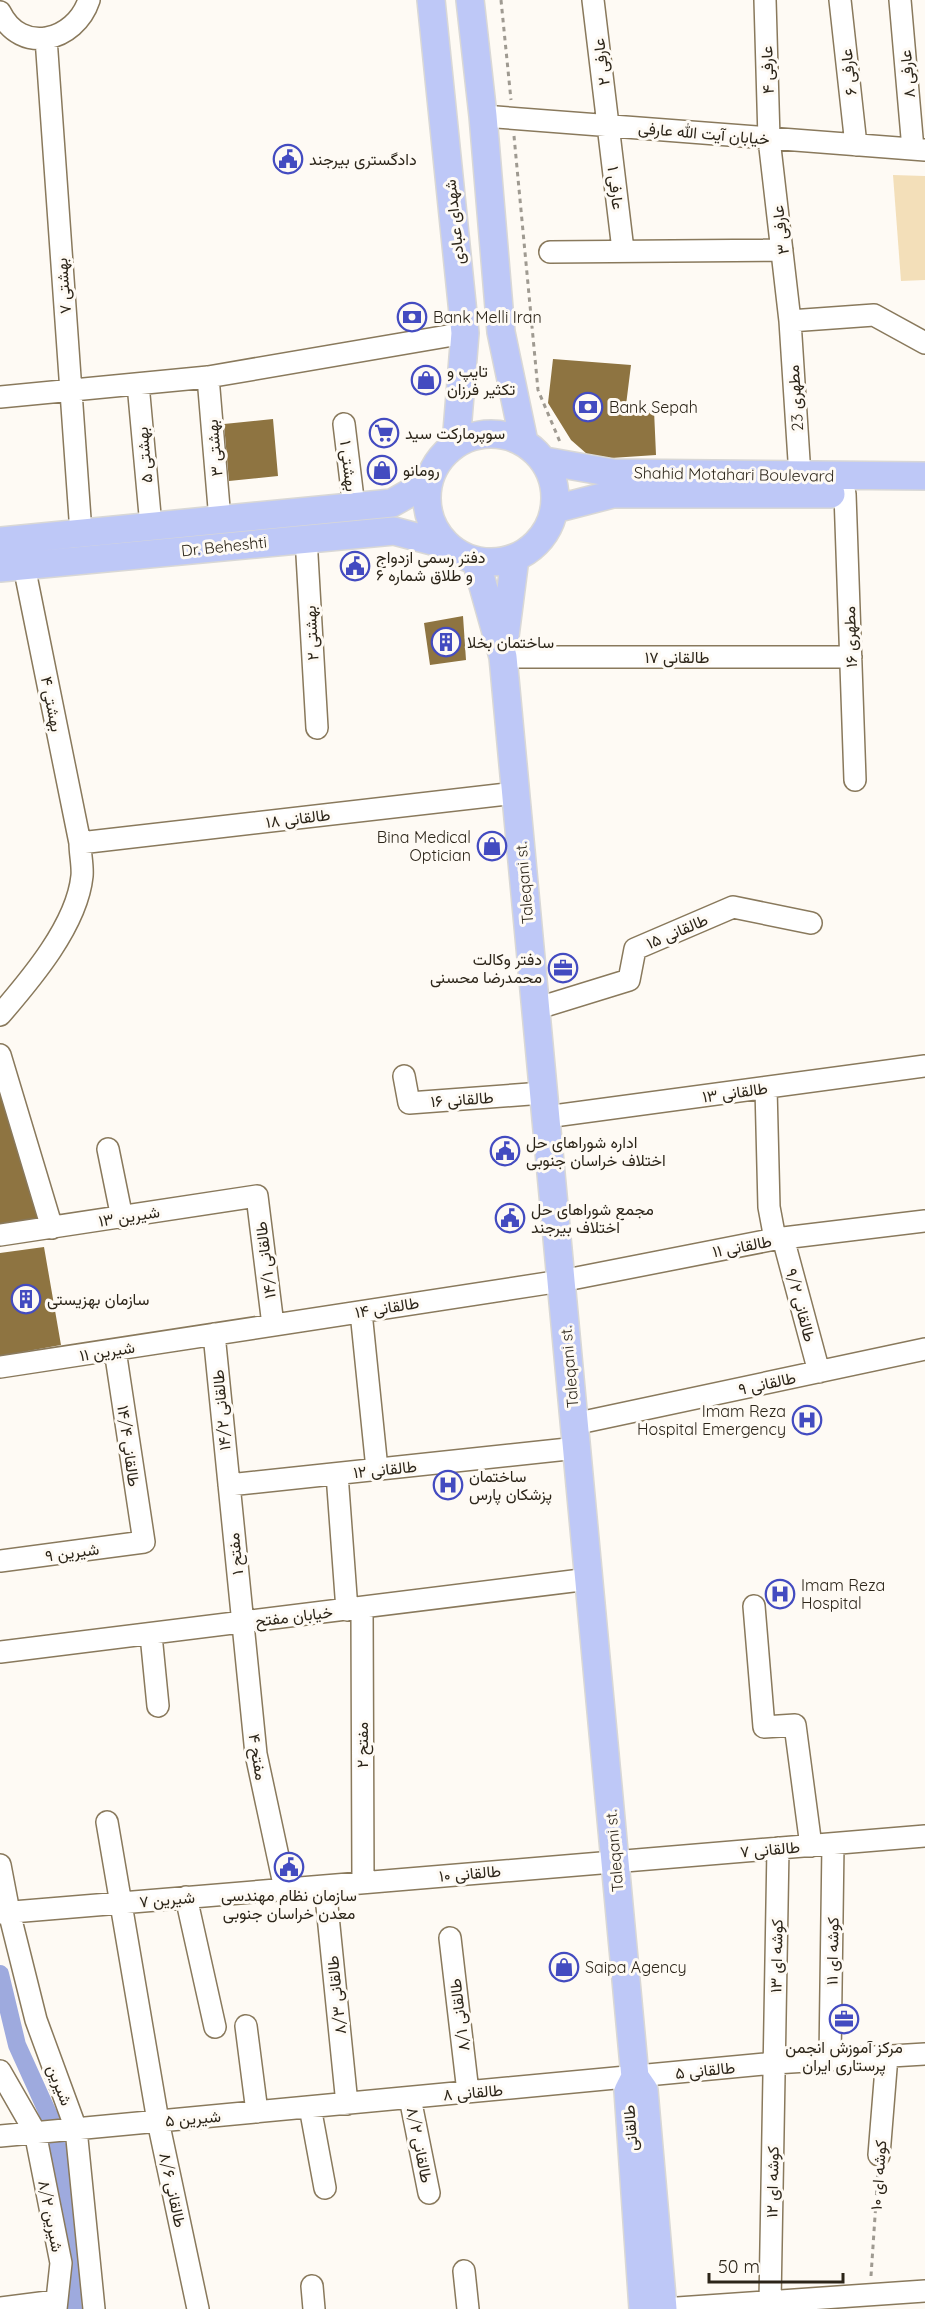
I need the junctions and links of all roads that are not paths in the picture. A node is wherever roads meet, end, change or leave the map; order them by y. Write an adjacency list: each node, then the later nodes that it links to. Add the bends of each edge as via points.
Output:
1 (89, 0): 9 (street, via 79,22 58,36)
2 (431, 0): 20 (main road, شهدای عبادی)
3 (470, 0): 10 (main road)
4 (593, 0): 11 (street, عارفی ۲)
5 (765, 0): 12 (street, عارفی ۴)
6 (840, 0): 13 (street, عارفی ۶)
7 (900, 0): 14 (street, عارفی ۸)
8 (0, 12): 9 (street, via 21,34)
9 (46, 38): 24 (street, بهشتی ۷)
10 (483, 116): 11 (street, خیابان آیت الله عارفی); 19 (main road)
11 (608, 125): 12 (street, خیابان آیت الله عارفی); 15 (street, عارفی ۱)
12 (769, 139): 13 (street, خیابان آیت الله عارفی); 16 (street, عارفی ۳)
13 (856, 145): 14 (street, خیابان آیت الله عارفی)
14 (919, 149)
15 (623, 250): 16 (street); 17 (street)
16 (782, 250): 18 (street, عارفی ۳)
17 (550, 252)
18 (790, 321): 21 (street, via 874,315); 30 (street, مطهری 23)
19 (501, 332): 20 (main road, via 493,346 482,349 471,345); 27 (main road)
20 (465, 333): 22 (street); 28 (main road, شهدای عبادی)
21 (925, 343)
22 (208, 377): 23 (street); 37 (street, بهشتی ۳)
23 (138, 384): 24 (street); 38 (street, بهشتی ۵)
24 (70, 390): 25 (street); 39 (street, بهشتی ۷)
25 (0, 397)
26 (344, 424): 35 (street, بهشتی ۱)
27 (524, 442): 28 (main road, via 490,433); 29 (main road)
28 (456, 444): 32 (main road, via 439,460)
29 (557, 464): 30 (main road, Shahid Motahari Boulevard, via 613,473); 36 (main road, via 552,476)
30 (800, 476): 31 (main road, Shahid Motahari Boulevard)
31 (925, 476)
32 (429, 482): 35 (main road, Dr. Beheshti, via 392,503); 42 (main road, via 429,516)
33 (845, 494): 34 (main road, Shahid Motahari Boulevard); 36 (main road, Shahid Motahari Boulevard, via 613,494); 47 (street, مطهری ۱۶)
34 (925, 494)
35 (354, 507): 37 (main road, Dr. Beheshti)
36 (555, 509): 43 (main road, via 542,539)
37 (220, 520): 38 (main road, Dr. Beheshti)
38 (151, 526): 39 (main road, Dr. Beheshti)
39 (81, 533): 41 (main road, Dr. Beheshti)
40 (306, 538): 42 (main road, Dr. Beheshti, via 394,531); 45 (main road, Dr. Beheshti); 48 (street, بهشتی ۲)
41 (0, 541)
42 (447, 545): 44 (main road)
43 (515, 558): 44 (main road, via 496,563); 46 (main road)
44 (476, 561): 46 (main road)
45 (12, 567): 51 (street, بهشتی ۴)
46 (503, 657): 47 (street, طالقانی ۱۷); 50 (main road, Taleqani st.)
47 (850, 657): 49 (street, مطهری ۱۶)
48 (316, 729)
49 (855, 780)
50 (515, 793): 51 (street, طالقانی ۱۸); 53 (main road, Taleqani st.)
51 (80, 843): 54 (street, بهشتی ۴, via 82,876 71,915 38,970)
52 (811, 924): 53 (street, طالقانی ۱۵, via 733,907 635,949 629,980)
53 (535, 1009): 59 (main road, Taleqani st.)
54 (0, 1015)
55 (0, 1055): 64 (street)
56 (925, 1066): 58 (street, طالقانی ۱۳)
57 (404, 1076): 59 (street, طالقانی ۱۶, via 409,1103)
58 (766, 1088): 59 (street, طالقانی ۱۳); 66 (street, طالقانی ۹/۲, via 769,1207)
59 (544, 1105): 67 (main road, Taleqani st.)
60 (108, 1149): 62 (street)
61 (257, 1196): 62 (street, شیرین ۱۳); 69 (street, طالقانی ۱۴/۱)
62 (122, 1218): 64 (street, شیرین ۱۳)
63 (925, 1221): 66 (street, طالقانی ۱۱)
64 (52, 1228): 65 (street, شیرین ۱۳)
65 (0, 1235)
66 (779, 1239): 67 (street, طالقانی ۱۱); 74 (street, طالقانی ۹/۲)
67 (561, 1281): 68 (street, طالقانی ۱۴); 75 (main road, Taleqani st.)
68 (361, 1311): 69 (street, طالقانی ۱۴); 76 (street)
69 (273, 1325): 70 (street, طالقانی ۱۴)
70 (214, 1334): 72 (street, شیرین ۱۱); 78 (street, طالقانی ۱۴/۲)
71 (925, 1349): 74 (street, طالقانی ۹)
72 (115, 1350): 73 (street, شیرین ۱۱); 79 (street, طالقانی ۱۴/۴)
73 (0, 1367)
74 (819, 1372): 75 (street, طالقانی ۹)
75 (575, 1436): 76 (street, طالقانی ۱۲); 81 (main road, Taleqani st.)
76 (377, 1469): 77 (street, طالقانی ۱۲)
77 (337, 1474): 78 (street, طالقانی ۱۲); 83 (street, مفتح ۲)
78 (228, 1485): 84 (street, مفتح ۱)
79 (144, 1542): 80 (street, شیرین ۹)
80 (0, 1561)
81 (589, 1579): 83 (street, خیابان مفتح); 93 (main road, Taleqani st.)
82 (754, 1606): 91 (street, via 764,1727 795,1725)
83 (354, 1609): 84 (street, خیابان مفتح); 95 (street, مفتح ۲)
84 (242, 1623): 85 (street, خیابان مفتح); 97 (street, مفتح ۴, via 256,1754)
85 (151, 1635): 86 (street, خیابان مفتح); 87 (street)
86 (0, 1652)
87 (158, 1706)
88 (107, 1822): 99 (street, طالقانی ۸/۶)
89 (925, 1836): 90 (street, طالقانی ۷)
90 (834, 1844): 91 (street, طالقانی ۷); 106 (street, کوشه ای ۱۱)
91 (812, 1846): 92 (street, طالقانی ۷)
92 (777, 1848): 93 (street, طالقانی ۷); 107 (street, کوشه ای ۱۳)
93 (615, 1861): 95 (street, طالقانی ۱۰); 109 (main road, Taleqani st.)
94 (0, 1865): 100 (street, شیرین)
95 (363, 1882): 96 (street, طالقانی ۱۰)
96 (325, 1886): 97 (street, شیرین ۷); 112 (street, طالقانی ۸/۳)
97 (285, 1889): 98 (street, شیرین ۷)
98 (186, 1898): 99 (street, شیرین ۷); 103 (street)
99 (121, 1903): 100 (street, شیرین ۷); 115 (street, طالقانی ۸/۶)
100 (4, 1912): 116 (street, شیرین, via 36,2020)
101 (450, 1938): 110 (street, طالقانی ۸/۱)
102 (246, 2026): 114 (street)
103 (215, 2027)
104 (925, 2054): 105 (street, طالقانی ۵)
105 (887, 2056): 106 (street, طالقانی ۵); 119 (street, کوشه ای ۱۰)
106 (830, 2059): 107 (street, طالقانی ۵)
107 (774, 2063): 109 (street, طالقانی ۵); 125 (street, کوشه ای ۱۲)
108 (0, 2071): 117 (street, شیرین ۸/۲)
109 (635, 2077): 110 (street, طالقانی ۸); 133 (main road, طالقانی, via 628,2091); 134 (main road, طالقانی, via 644,2090)
110 (468, 2092): 111 (street, طالقانی ۸)
111 (410, 2098): 112 (street, طالقانی ۸); 121 (street, طالقانی ۸/۲)
112 (347, 2103): 113 (street, طالقانی ۸)
113 (310, 2107): 114 (street, شیرین ۵); 120 (street)
114 (257, 2112): 115 (street, شیرین ۵)
115 (158, 2121): 116 (street, شیرین ۵); 130 (street, طالقانی ۸/۶)
116 (76, 2129): 117 (street, شیرین ۵); 129 (street, شیرین)
117 (35, 2132): 118 (street, شیرین ۵); 127 (street, شیرین ۸/۲, via 60,2263)
118 (0, 2136)
119 (879, 2155)
120 (325, 2188)
121 (429, 2193)
122 (464, 2271): 132 (street)
123 (312, 2286): 131 (street)
124 (925, 2291): 126 (street)
125 (770, 2302): 126 (street); 134 (street)
126 (869, 2302)
127 (56, 2305): 128 (street)
128 (0, 2308)
129 (94, 2309)
130 (198, 2309)
131 (314, 2309)
132 (468, 2309)
133 (643, 2309)
134 (663, 2309)

